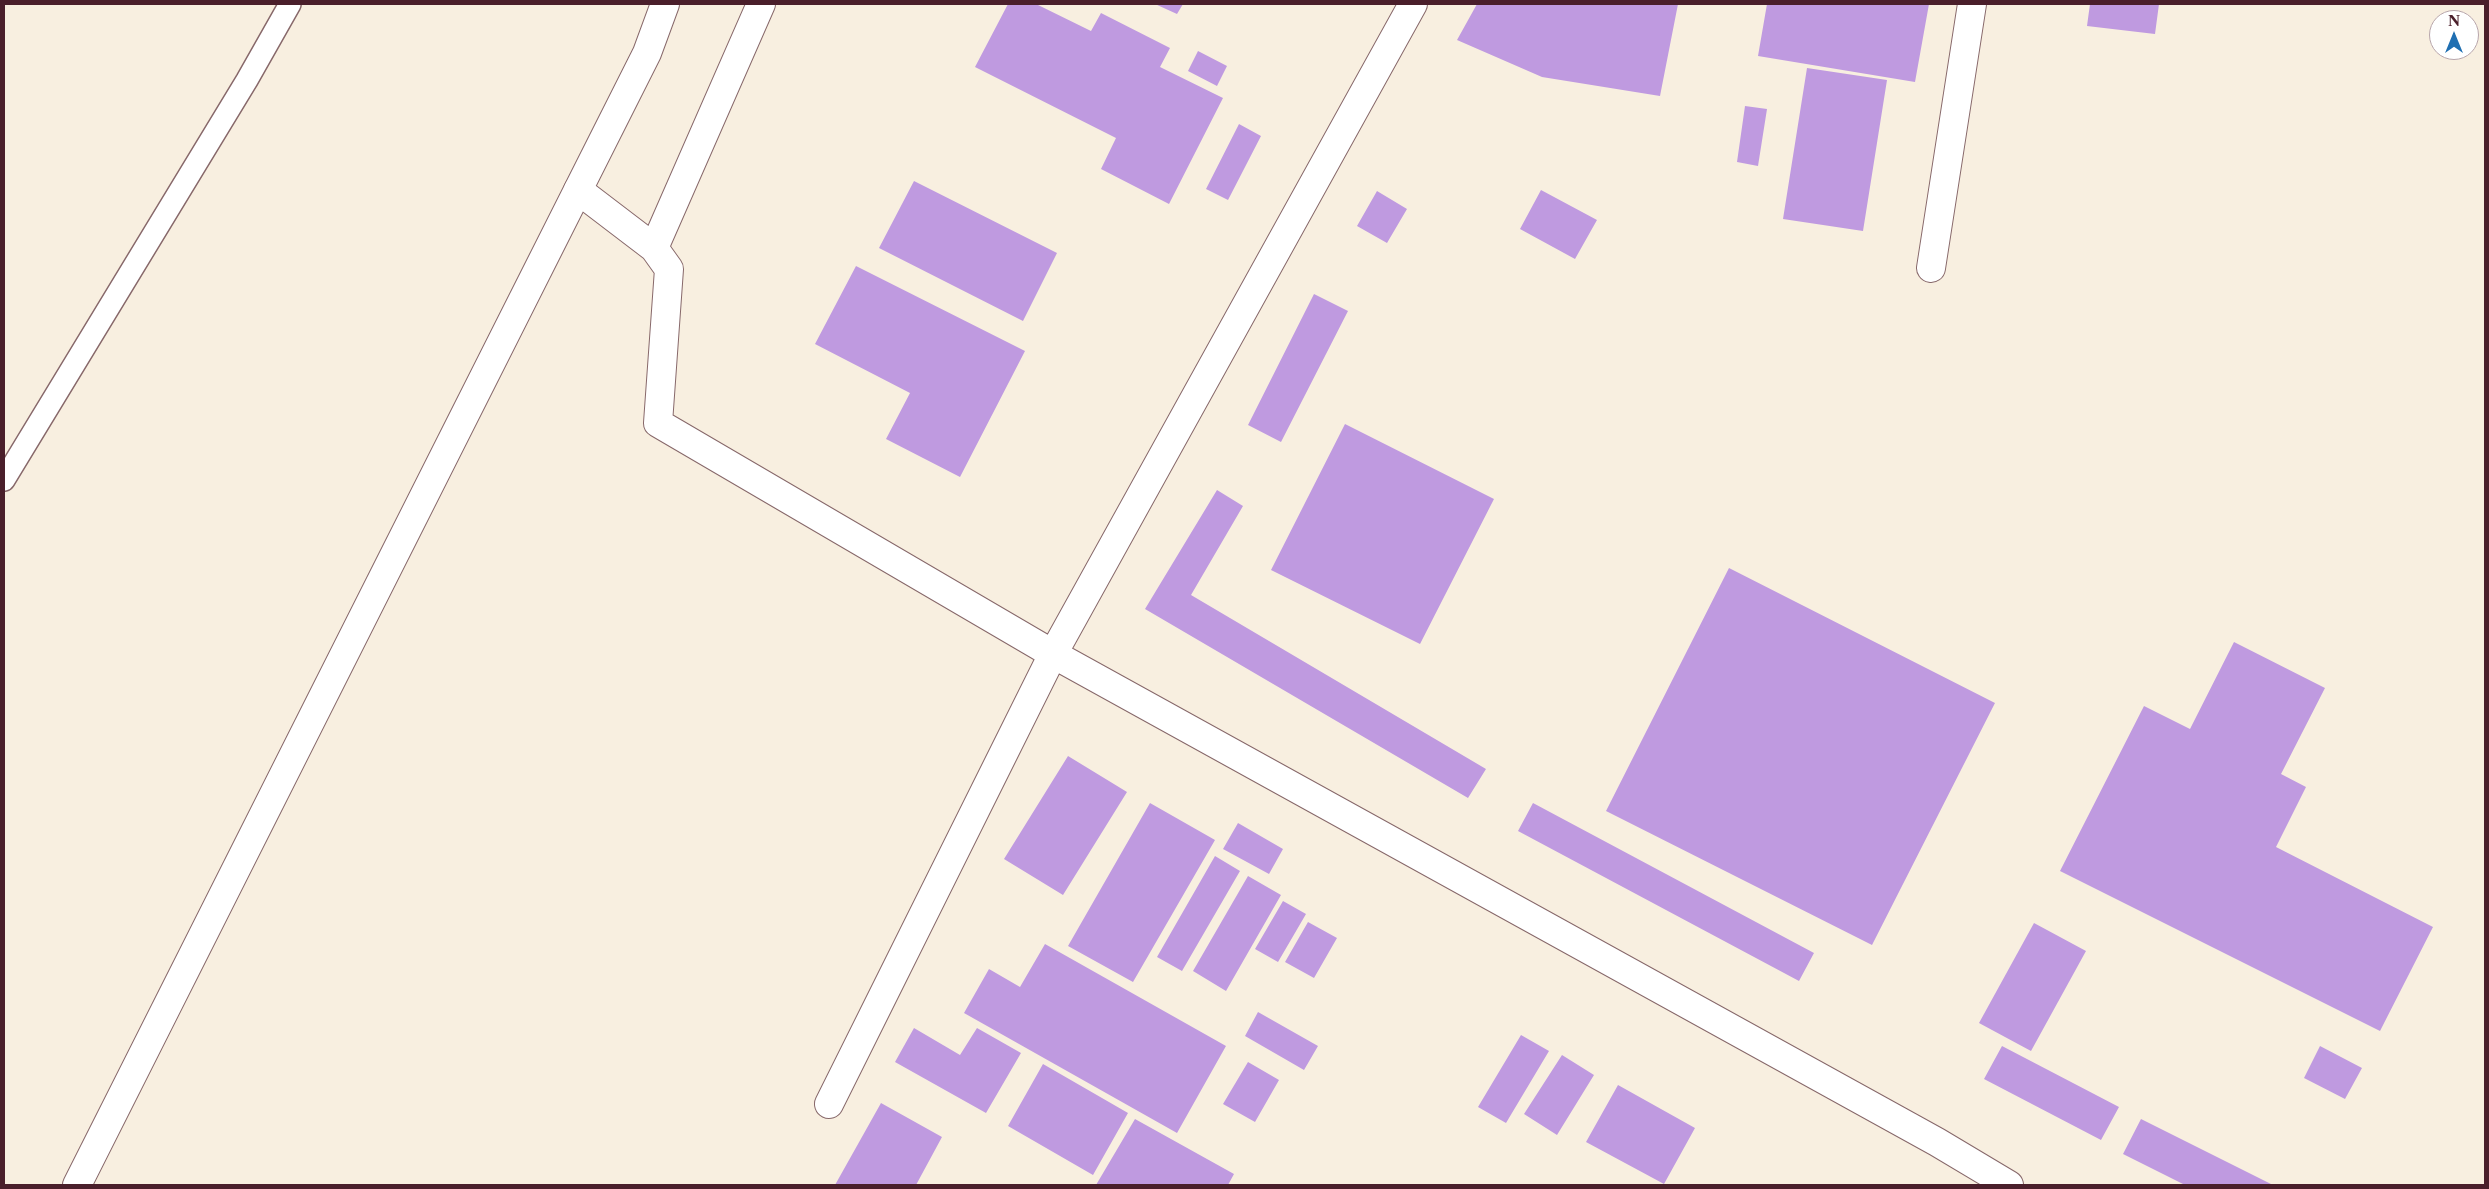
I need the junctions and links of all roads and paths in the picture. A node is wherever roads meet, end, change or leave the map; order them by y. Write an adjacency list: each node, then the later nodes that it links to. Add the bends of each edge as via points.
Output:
1 (290, 4): 9 (lane)
2 (665, 4): 6 (street, via 647,53)
3 (761, 4): 7 (street)
4 (1413, 4): 10 (street)
5 (1972, 4): 8 (street)
6 (578, 190): 7 (street); 12 (street)
7 (654, 248): 10 (street, via 669,269 658,423)
8 (1931, 268)
9 (4, 480)
10 (1053, 654): 11 (street); 13 (street, via 1937,1142)
11 (829, 1104)
12 (77, 1185)
13 (2009, 1185)

